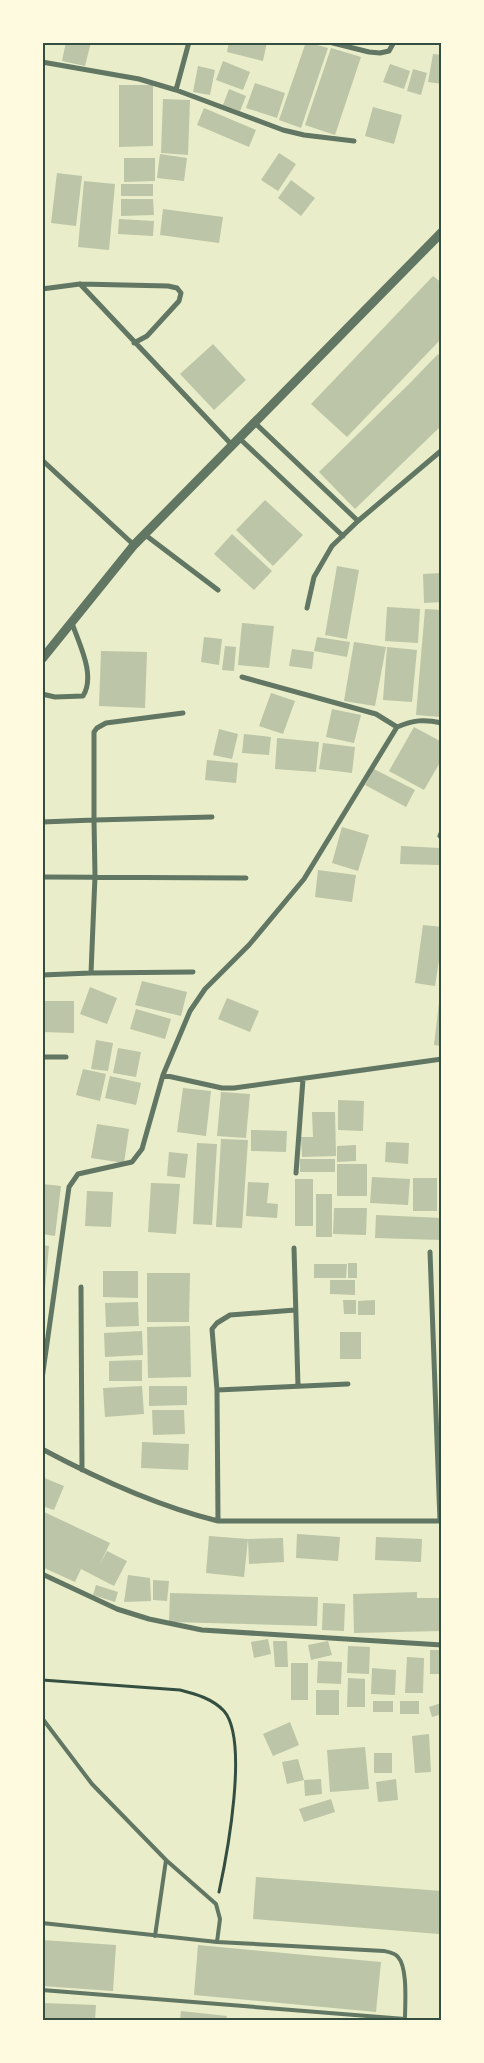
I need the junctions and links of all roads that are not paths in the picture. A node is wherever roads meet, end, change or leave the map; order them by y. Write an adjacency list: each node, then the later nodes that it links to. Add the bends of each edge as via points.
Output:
1 (189, 42): 5 (street)
2 (328, 42): 3 (street, via 380,53 389,51)
3 (394, 42)
4 (42, 62): 5 (street, via 139,79)
5 (176, 90): 6 (street, via 283,130)
6 (354, 141)
7 (439, 237): 11 (street)
8 (80, 284): 9 (street); 10 (street); 10 (street, via 177,288 181,293 179,301 147,336)
9 (42, 289)
10 (134, 343): 12 (street)
11 (254, 422): 12 (street); 15 (street)
12 (235, 441): 16 (street); 17 (street)
13 (442, 450): 15 (street)
14 (42, 460): 18 (street)
15 (358, 521): 17 (street)
16 (144, 534): 18 (street); 19 (street)
17 (343, 536): 20 (street, via 321,564)
18 (134, 545): 21 (street)
19 (218, 590)
20 (307, 608)
21 (72, 622): 22 (street); 24 (street, via 86,667 88,687 83,696)
22 (42, 659)
23 (242, 678): 27 (street, via 376,714)
24 (42, 694)
25 (183, 713): 29 (street, via 106,723 97,728 94,732)
26 (442, 723): 27 (street, via 411,720)
27 (397, 727): 40 (street, via 304,879 249,945 200,996 190,1011)
28 (212, 817): 29 (street)
29 (94, 820): 30 (street); 31 (street)
30 (42, 822)
31 (95, 876): 32 (street); 33 (street); 35 (street)
32 (42, 877)
33 (246, 878)
34 (192, 972): 35 (street)
35 (91, 973): 36 (street)
36 (42, 975)
37 (42, 1056): 38 (street)
38 (66, 1057)
39 (442, 1059): 41 (street)
40 (163, 1075): 41 (street, via 228,1088); 47 (street, via 142,1149 132,1162 78,1174 68,1188)
41 (302, 1079): 42 (street)
42 (296, 1173)
43 (294, 1248): 46 (street)
44 (430, 1252): 54 (street)
45 (82, 1287): 52 (street)
46 (295, 1310): 49 (street); 50 (street, via 230,1315 217,1323 212,1330)
47 (42, 1380)
48 (348, 1384): 49 (street)
49 (298, 1386): 50 (street)
50 (217, 1390): 53 (street)
51 (42, 1449): 52 (street)
52 (82, 1470): 53 (street, via 183,1513)
53 (218, 1521): 54 (street)
54 (441, 1521)
55 (42, 1574): 56 (street, via 117,1609 202,1630)
56 (442, 1645)
57 (42, 1718): 58 (lane, via 92,1784)
58 (166, 1860): 60 (lane); 61 (lane, via 216,1904 220,1919)
59 (42, 1923): 60 (lane)
60 (155, 1936): 61 (lane)
61 (217, 1942): 62 (lane, via 393,1953 404,1968 405,2019)
62 (42, 1990)

